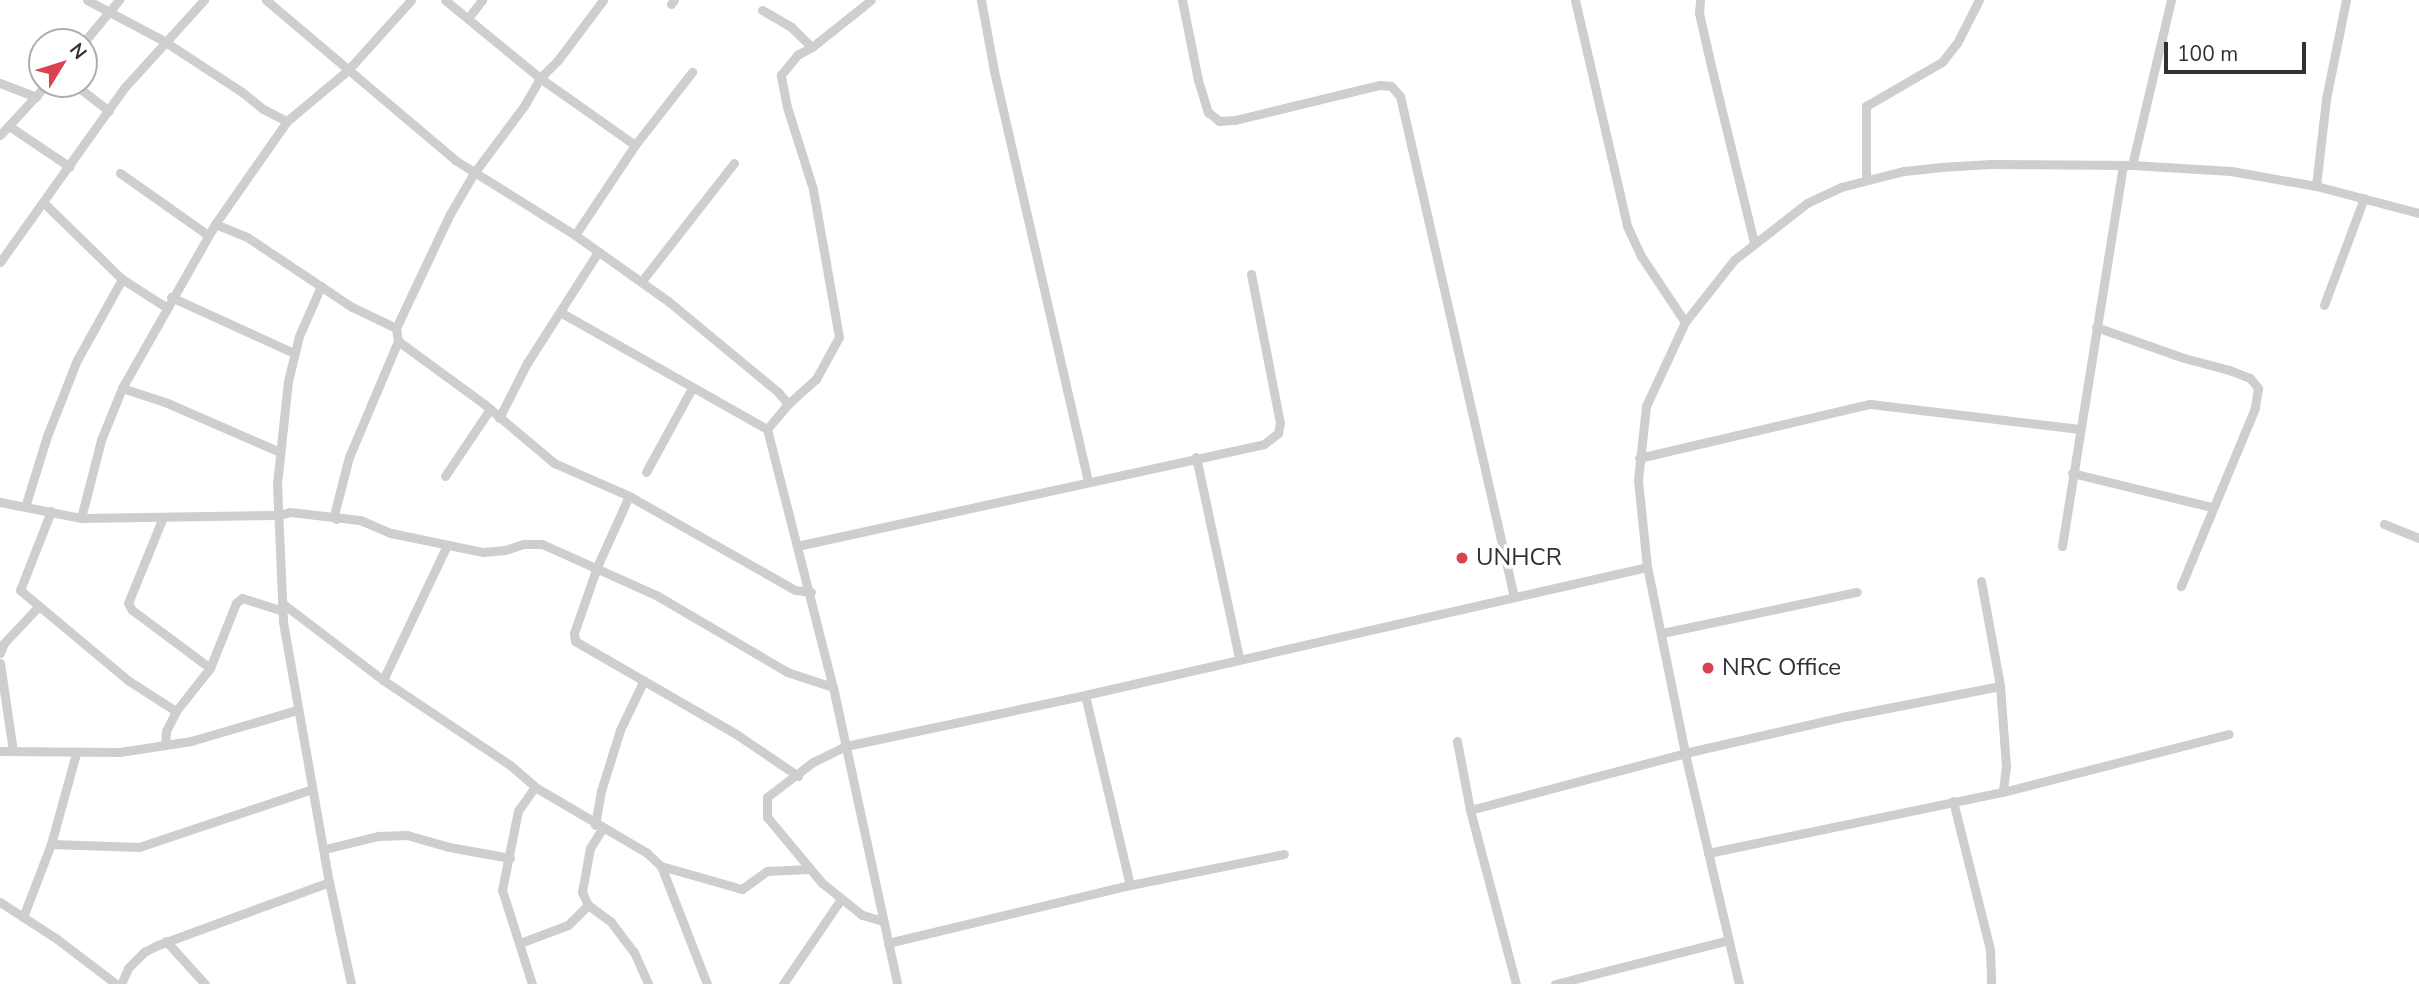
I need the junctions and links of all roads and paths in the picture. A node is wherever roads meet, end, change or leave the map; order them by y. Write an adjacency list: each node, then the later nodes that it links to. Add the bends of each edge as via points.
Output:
1 (87, 0): 17 (street)
2 (119, 0): 17 (street)
3 (204, 0): 21 (street)
4 (266, 0): 23 (street)
5 (411, 0): 23 (street)
6 (445, 0): 19 (street)
7 (482, 0): 19 (street)
8 (603, 0): 25 (street)
9 (871, 0): 22 (street)
10 (981, 0): 77 (street)
11 (1182, 0): 98 (street, via 1208,112 1219,121 1380,85 1391,86 1400,96)
12 (1575, 0): 59 (street, via 1627,226 1641,256)
13 (1700, 0): 48 (street, via 1709,58)
14 (1979, 0): 40 (street, via 1942,62 1866,106)
15 (2171, 0): 36 (street)
16 (2346, 0): 41 (street, via 2326,99)
17 (110, 10): 20 (street); 21 (street)
18 (762, 10): 22 (street, via 791,27)
19 (468, 18): 25 (street)
20 (95, 28)
21 (164, 41): 30 (street); 31 (street, via 263,110)
22 (812, 47): 66 (street, via 797,55 781,75 813,189 839,337 816,379)
23 (348, 70): 31 (street); 39 (street)
24 (692, 72): 34 (street)
25 (540, 78): 34 (street); 39 (street)
26 (0, 83): 27 (street)
27 (28, 94)
28 (35, 98): 32 (street)
29 (92, 98): 30 (street)
30 (109, 111): 37 (street)
31 (287, 121): 45 (street)
32 (9, 126): 33 (street); 37 (street)
33 (0, 135)
34 (635, 145): 47 (street)
35 (734, 163): 53 (street)
36 (2127, 165): 40 (street, via 1991,164 1903,171); 41 (street, via 2231,171); 60 (street)
37 (70, 167): 43 (street)
38 (120, 173): 46 (street)
39 (474, 173): 47 (street); 61 (street)
40 (1866, 180): 48 (street, via 1807,203)
41 (2316, 186): 42 (street)
42 (2364, 198): 44 (street); 56 (street)
43 (44, 203): 50 (street); 52 (street)
44 (2419, 213)
45 (215, 224): 46 (street); 54 (street, via 247,237)
46 (208, 235): 55 (street)
47 (575, 235): 49 (street)
48 (1754, 242): 59 (street, via 1703,295)
49 (598, 252): 53 (street); 58 (street)
50 (0, 261)
51 (1251, 274): 72 (street, via 1280,422 1278,433 1264,444)
52 (122, 279): 57 (street); 80 (street, via 94,325 63,392)
53 (641, 282): 66 (street)
54 (321, 286): 61 (street); 63 (street)
55 (171, 297): 57 (street); 63 (street)
56 (2324, 305)
57 (166, 307): 64 (street)
58 (560, 312): 65 (street); 68 (street)
59 (1685, 322): 73 (street, via 1646,405)
60 (2096, 327): 70 (street); 81 (street, via 2229,370 2250,378 2258,388 2255,408)
61 (396, 328): 62 (street)
62 (398, 341): 67 (street); 86 (street, via 349,457)
63 (294, 354): 71 (street)
64 (122, 388): 71 (street); 85 (street, via 101,440)
65 (692, 388): 69 (street); 74 (street)
66 (788, 404): 69 (street)
67 (490, 409): 68 (street); 76 (street)
68 (499, 418): 78 (street, via 554,463)
69 (767, 429): 90 (street)
70 (2080, 429): 73 (street, via 1870,404); 75 (street)
71 (280, 452): 83 (street)
72 (1196, 457): 77 (street); 103 (street)
73 (1639, 458): 93 (street)
74 (646, 472)
75 (2072, 473): 81 (street); 91 (street)
76 (445, 476)
77 (1088, 480): 90 (street)
78 (629, 496): 92 (street); 96 (street, via 769,577)
79 (0, 502): 80 (street)
80 (25, 507): 82 (street)
81 (2212, 507): 95 (street)
82 (51, 511): 85 (street); 99 (street, via 20,590)
83 (279, 515): 84 (street); 86 (street, via 290,512); 100 (street)
84 (163, 517): 85 (street); 105 (street, via 128,603)
85 (81, 518)
86 (336, 519): 89 (street, via 360,520 391,533)
87 (2384, 524): 88 (street)
88 (2419, 538)
89 (447, 545): 92 (street, via 483,552 542,544); 106 (street)
90 (797, 546): 96 (street)
91 (2062, 546)
92 (597, 567): 107 (street, via 575,641); 109 (street, via 656,595 787,672)
93 (1647, 567): 98 (street); 101 (street)
94 (1981, 581): 108 (street)
95 (2181, 586)
96 (811, 592): 109 (street)
97 (1857, 592): 101 (street)
98 (1514, 597): 103 (street)
99 (39, 606): 102 (street); 112 (street, via 129,681)
100 (283, 607): 105 (street, via 242,598 236,603); 106 (street); 111 (street)
101 (1662, 634): 120 (street)
102 (0, 653)
103 (1239, 658): 110 (street)
104 (0, 663): 118 (street)
105 (210, 668): 112 (street)
106 (383, 680): 122 (street)
107 (643, 682): 121 (street); 127 (street, via 620,730 601,791)
108 (2000, 686): 120 (street); 124 (street, via 2006,766)
109 (833, 687): 116 (street)
110 (1085, 695): 116 (street); 136 (street)
111 (297, 710): 115 (street); 123 (street)
112 (176, 711): 115 (street)
113 (2230, 734): 124 (street)
114 (1457, 741): 126 (street)
115 (165, 745): 119 (street)
116 (846, 746): 121 (street, via 813,762); 141 (street)
117 (0, 751): 118 (street)
118 (13, 751): 119 (street)
119 (76, 752): 128 (street)
120 (1685, 753): 126 (street); 130 (street)
121 (799, 776): 134 (street, via 768,797 765,807 767,817)
122 (536, 787): 127 (street); 132 (street, via 518,811)
123 (313, 789): 128 (street, via 139,847); 129 (street)
124 (2003, 792): 125 (street)
125 (1953, 801): 130 (street); 157 (street, via 1990,949)
126 (1470, 810): 154 (street)
127 (598, 827): 133 (street, via 647,853); 139 (street, via 582,892)
128 (51, 844): 140 (street)
129 (326, 849): 132 (street, via 378,836 407,835); 135 (street)
130 (1708, 853): 142 (street)
131 (1284, 854): 136 (street)
132 (510, 858): 144 (street, via 502,890)
133 (661, 866): 134 (street, via 742,888 767,871); 151 (street)
134 (808, 869): 137 (street)
135 (329, 882): 143 (street); 148 (street)
136 (1130, 885): 145 (street)
137 (841, 899): 141 (street, via 862,915); 152 (street)
138 (0, 902): 140 (street)
139 (588, 905): 144 (street, via 569,925); 150 (street, via 611,922 634,952)
140 (23, 917): 146 (street)
141 (883, 921): 145 (street)
142 (1729, 940): 155 (street); 156 (street)
143 (166, 941): 146 (street, via 144,952); 147 (street)
144 (520, 943): 149 (street)
145 (888, 943): 153 (street)
146 (118, 984)
147 (205, 984)
148 (351, 984)
149 (532, 984)
150 (648, 984)
151 (707, 984)
152 (783, 984)
153 (897, 984)
154 (1516, 984)
155 (1555, 984)
156 (1739, 984)
157 (1992, 984)

